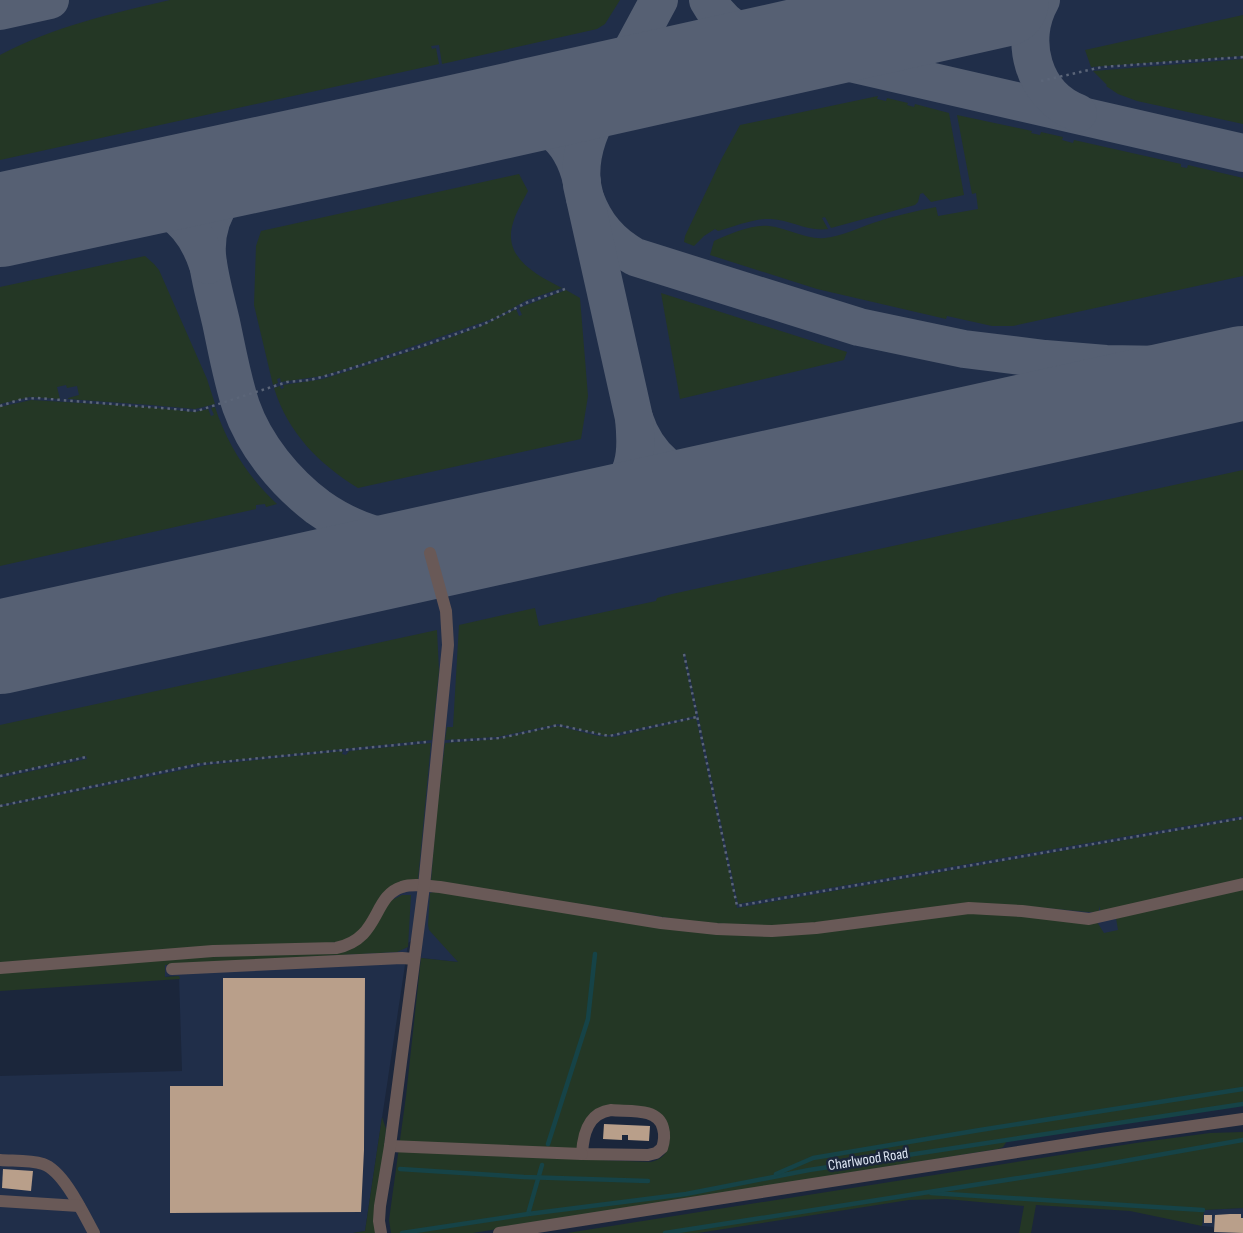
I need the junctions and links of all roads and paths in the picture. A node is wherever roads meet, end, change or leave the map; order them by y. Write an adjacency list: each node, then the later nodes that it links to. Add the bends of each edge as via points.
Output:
1 (1243, 57): 2 (path, via 1096,68)
2 (1041, 81)
3 (565, 289): 4 (path, via 428,344 333,374 287,382 197,411 37,398)
4 (0, 406)
5 (430, 553): 8 (street, via 448,626)
6 (684, 654): 7 (path)
7 (697, 717): 8 (path, via 609,736 558,725 501,738); 12 (path, via 737,906)
8 (438, 742): 11 (path, via 200,764); 14 (street)
9 (86, 757): 10 (path)
10 (0, 776)
11 (0, 806)
12 (1243, 818)
13 (1243, 884): 14 (street, via 1089,919 969,908 772,931 661,923)
14 (424, 886): 15 (street); 16 (street, via 406,886 393,891 363,935 336,948 213,951)
15 (414, 959): 17 (street); 19 (street)
16 (0, 968)
17 (172, 969)
18 (1243, 1119): 26 (street, Charlwood Road)
19 (390, 1146): 20 (street); 25 (street, via 380,1206)
20 (582, 1154): 20 (street, via 591,1119 605,1111 651,1114 663,1127 663,1146 654,1154)
21 (0, 1160): 23 (street, via 48,1166)
22 (0, 1200): 23 (street)
23 (79, 1206): 24 (street)
24 (94, 1233)
25 (380, 1233)
26 (498, 1233)

